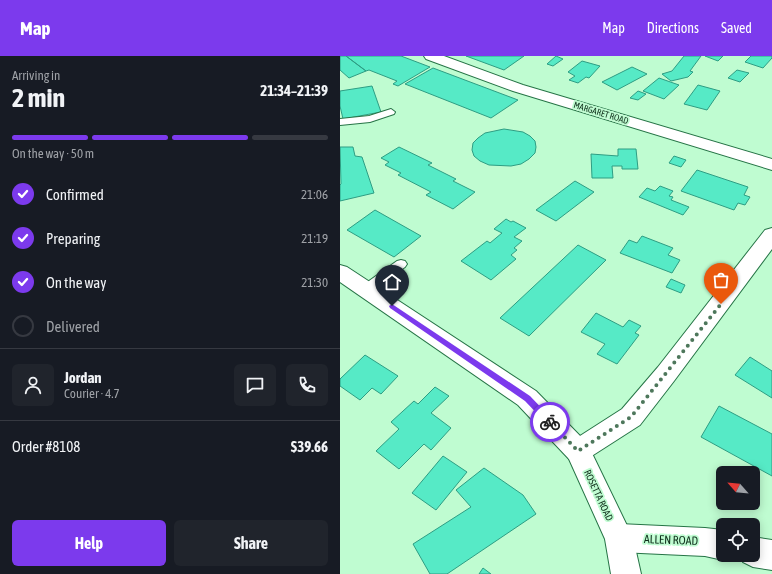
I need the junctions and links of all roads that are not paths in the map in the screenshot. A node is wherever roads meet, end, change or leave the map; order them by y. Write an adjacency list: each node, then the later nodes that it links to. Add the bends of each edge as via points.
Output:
1 (431, 56): 4 (street, MARGARET ROAD, via 518,88)
2 (391, 112): 3 (lane, via 370,119)
3 (340, 122)
4 (772, 165)
5 (772, 235): 9 (street, via 631,417)
6 (401, 264): 8 (lane)
7 (340, 272): 8 (street, ROSETTA ROAD)
8 (366, 289): 9 (street, ROSETTA ROAD, via 527,398)
9 (578, 451): 10 (street, ROSETTA ROAD)
10 (619, 538): 11 (street, ALLEN ROAD); 14 (street, ROSETTA ROAD)
11 (716, 544)
12 (760, 553): 13 (street)
13 (772, 555)
14 (626, 574)

